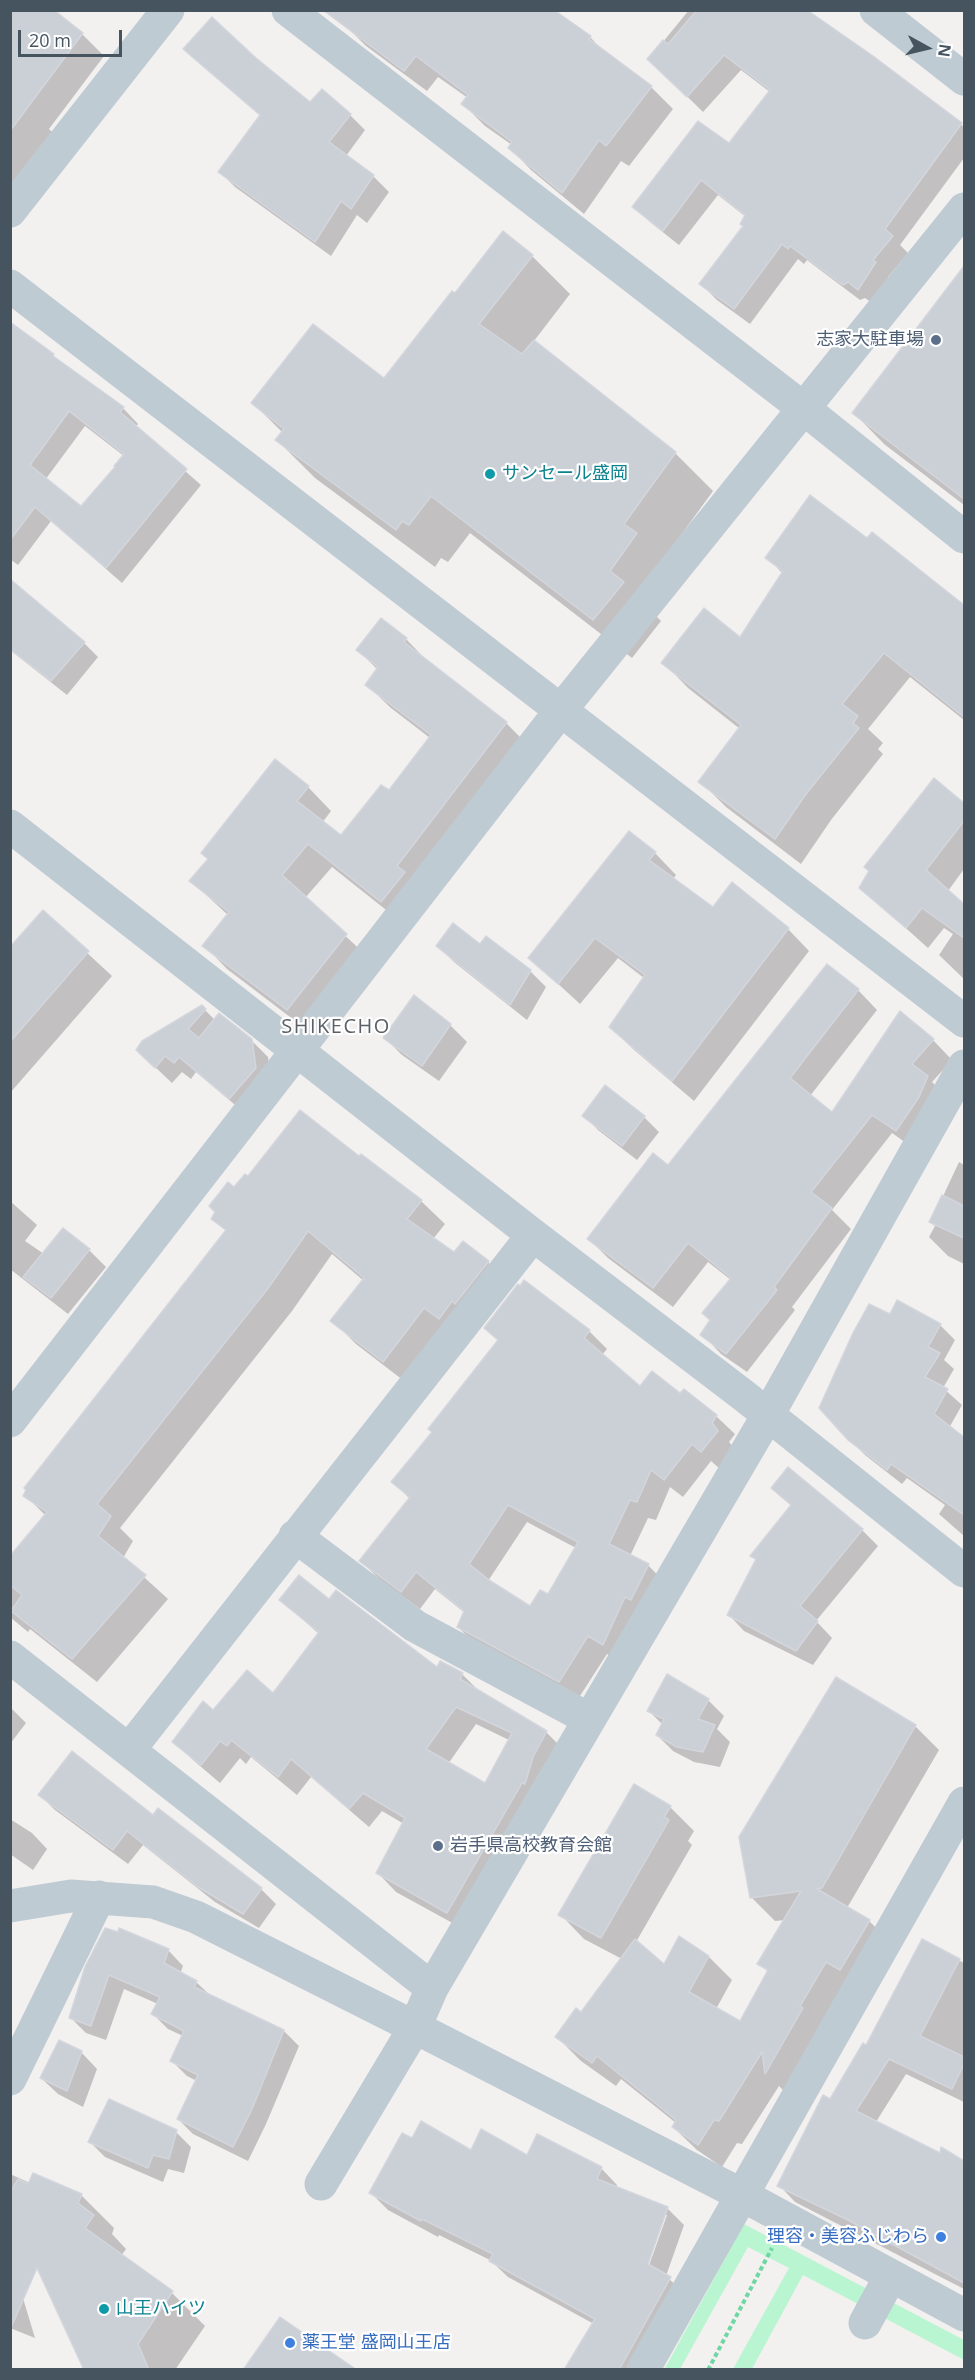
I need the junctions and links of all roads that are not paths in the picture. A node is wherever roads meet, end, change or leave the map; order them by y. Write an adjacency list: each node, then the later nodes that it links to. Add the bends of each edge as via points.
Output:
1 (168, 10): 6 (street)
2 (288, 10): 8 (street)
3 (876, 10): 4 (street)
4 (964, 79)
5 (964, 209): 8 (street)
6 (10, 211)
7 (10, 286): 10 (street)
8 (803, 408): 9 (street); 10 (street)
9 (964, 537)
10 (561, 710): 12 (street); 13 (street)
11 (10, 826): 13 (street)
12 (964, 1021)
13 (298, 1050): 15 (street); 17 (street)
14 (964, 1066): 16 (street)
15 (533, 1235): 16 (street); 18 (street)
16 (768, 1415): 19 (street); 21 (street)
17 (10, 1421)
18 (296, 1536): 21 (street, via 415,1626); 22 (street)
19 (964, 1571)
20 (10, 1657): 22 (street)
21 (589, 1719): 26 (street)
22 (129, 1750): 26 (street)
23 (964, 1803): 30 (street)
24 (99, 1898): 25 (street, via 71,1896); 27 (street, via 153,1902 196,1917); 28 (street)
25 (10, 1906)
26 (432, 1988): 27 (street)
27 (415, 2027): 29 (street); 30 (street)
28 (10, 2079)
29 (321, 2184)
30 (742, 2195): 31 (street); 34 (street)
31 (890, 2277): 32 (street); 33 (street)
32 (964, 2315)
33 (865, 2323)
34 (643, 2370)

